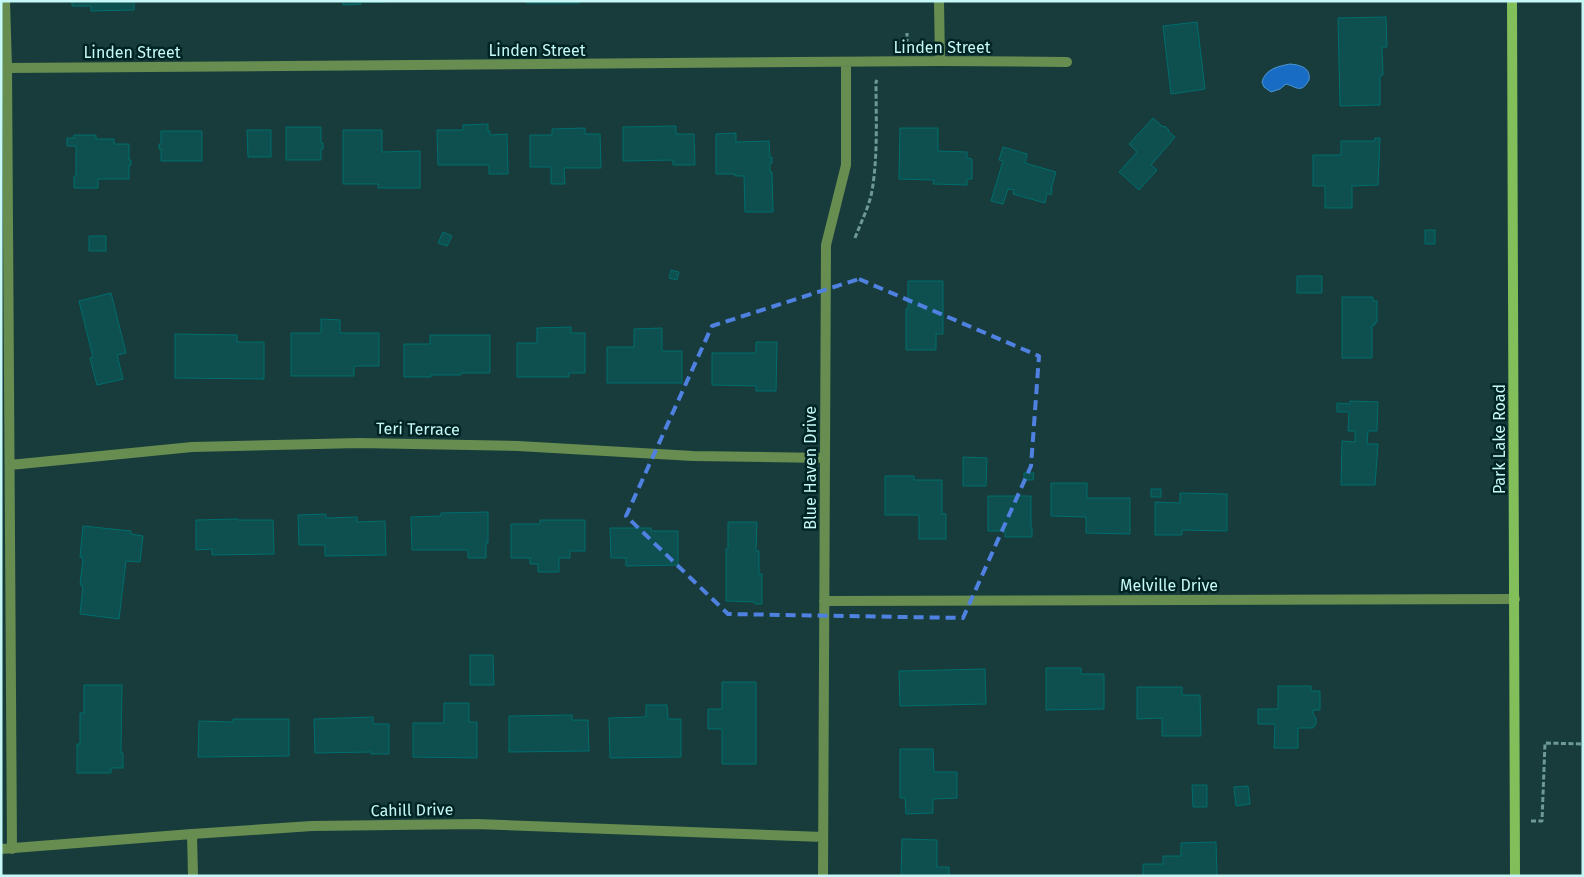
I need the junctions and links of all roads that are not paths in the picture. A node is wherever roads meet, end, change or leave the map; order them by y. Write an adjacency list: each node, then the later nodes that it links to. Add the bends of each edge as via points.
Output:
1 (6, 1): 7 (street)
2 (939, 1): 4 (street)
3 (1512, 1): 11 (street, Park Lake Road)
4 (940, 61): 5 (street, Linden Street); 6 (street, Linden Street)
5 (1067, 62)
6 (846, 63): 7 (street, Linden Street); 9 (street, Blue Haven Drive, via 846,165 826,245)
7 (8, 68): 8 (street)
8 (5, 236): 10 (street)
9 (825, 458): 10 (street, Teri Terrace, via 359,443 192,447); 12 (street, Blue Haven Drive)
10 (10, 465): 16 (street)
11 (1515, 599): 12 (street, Melville Drive); 19 (street, Park Lake Road)
12 (824, 601): 14 (street, Blue Haven Drive)
13 (192, 834): 14 (street, Cahill Drive, via 312,826 476,824); 16 (street, Cahill Drive); 17 (street)
14 (823, 837): 18 (street, Blue Haven Drive)
15 (1, 849): 16 (street, Cahill Drive)
16 (12, 849)
17 (193, 876)
18 (823, 876)
19 (1515, 876)

